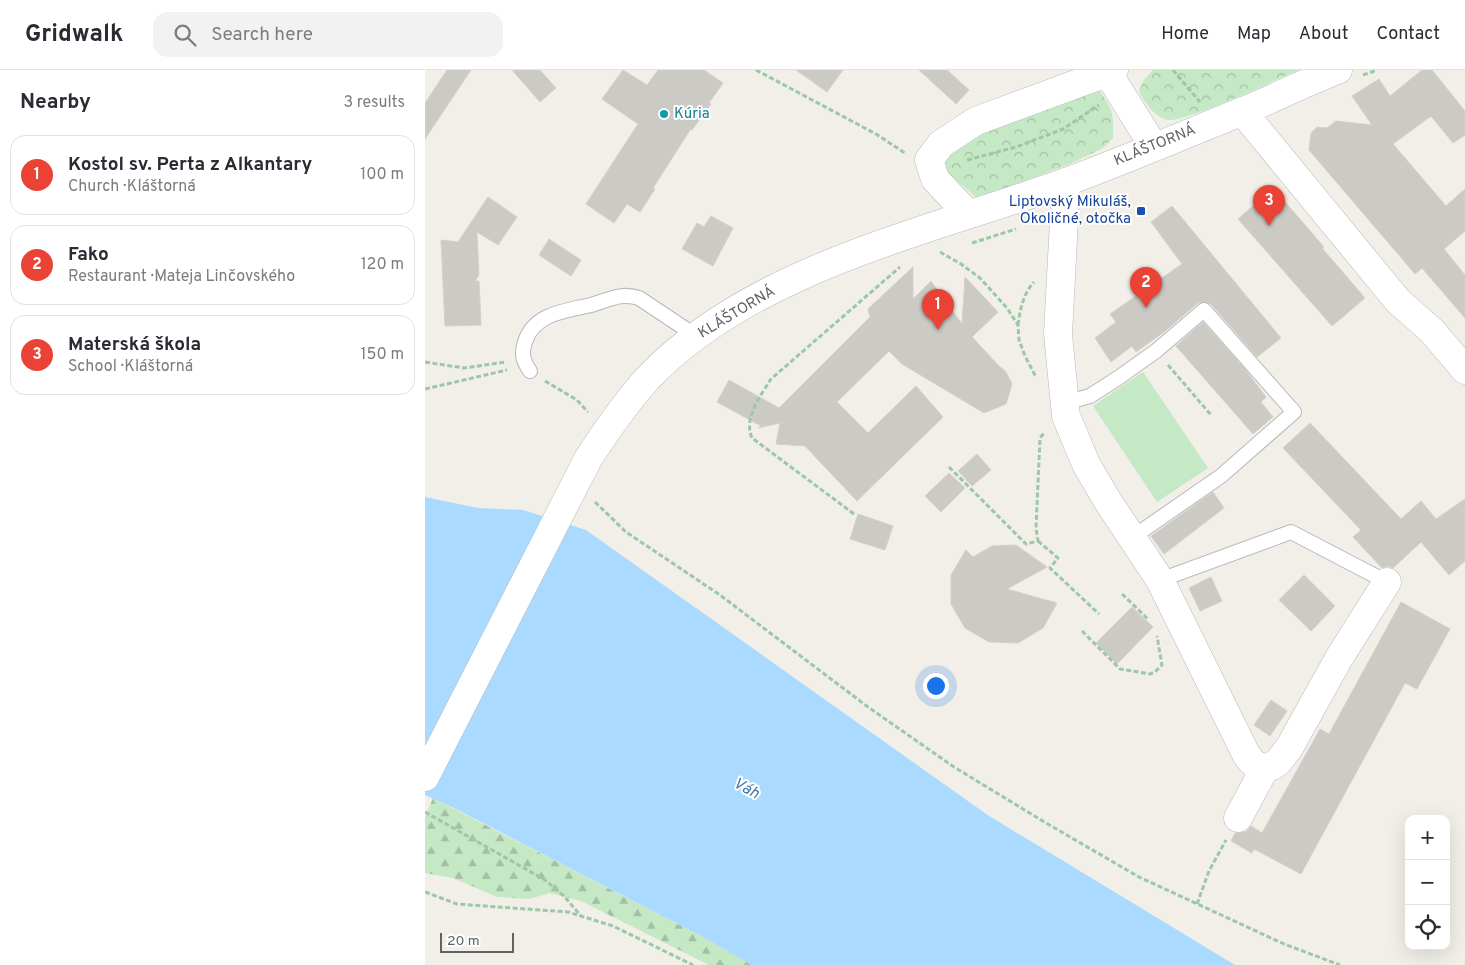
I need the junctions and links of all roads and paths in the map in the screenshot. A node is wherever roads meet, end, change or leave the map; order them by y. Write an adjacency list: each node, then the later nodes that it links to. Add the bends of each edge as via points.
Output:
1 (757, 70): 6 (path, via 876,134)
2 (1338, 70): 4 (street, KLÁŠTORNÁ)
3 (1112, 76): 5 (street); 6 (path, via 1063,129 1016,147 953,164); 6 (street, via 976,121 941,144 929,160)
4 (1242, 111): 5 (street, KLÁŠTORNÁ); 21 (street, via 1398,301 1432,331)
5 (1154, 147): 7 (street, KLÁŠTORNÁ)
6 (933, 174): 8 (street)
7 (1066, 182): 8 (street, KLÁŠTORNÁ); 24 (street, via 1058,334)
8 (968, 214): 17 (street, KLÁŠTORNÁ, via 835,262 787,283)
9 (1020, 227): 10 (path)
10 (965, 245)
11 (948, 250): 12 (path)
12 (939, 252): 13 (path); 16 (path, via 980,278)
13 (934, 253)
14 (907, 264): 29 (path, via 877,285 771,379 749,422 752,438)
15 (1035, 281): 16 (path, via 1024,299)
16 (1018, 325): 22 (path, via 1019,340)
17 (696, 336): 20 (lane, via 639,298 618,296 541,320 525,339 522,355); 26 (street, KLÁŠTORNÁ, via 647,380)
18 (1156, 351): 24 (lane); 25 (path); 30 (lane, via 1204,310 1294,412 1221,476)
19 (425, 362): 20 (path, via 464,368 489,363)
20 (527, 366): 23 (path); 26 (path, via 577,400)
21 (1465, 370)
22 (1039, 383)
23 (425, 389)
24 (1065, 409): 30 (street, via 1086,464); 31 (path, via 1040,438)
25 (1211, 415)
26 (605, 432): 28 (street, KLÁŠTORNÁ)
27 (949, 467): 31 (path, via 1026,544)
28 (571, 489): 40 (street, KLÁŠTORNÁ); 44 (path, via 625,532 720,595 868,707 954,767 1139,877)
29 (854, 514)
30 (1133, 537): 32 (street)
31 (1038, 541): 35 (path, via 1058,558 1050,568)
32 (1160, 580): 33 (lane, via 1291,532); 39 (street, via 1245,754 1258,767)
33 (1387, 582): 39 (street, via 1339,658 1289,748 1278,762)
34 (1122, 594): 36 (path)
35 (1099, 614)
36 (1155, 626)
37 (1082, 631): 38 (path, via 1120,668 1150,674 1162,665)
38 (1157, 636)
39 (1265, 768): 42 (street)
40 (425, 777)
41 (425, 812): 45 (path, via 545,880)
42 (1238, 818): 44 (path, via 1209,872)
43 (425, 892): 45 (path, via 457,904 568,912)
44 (1197, 904): 47 (path, via 1284,944)
45 (581, 916): 46 (path, via 613,926)
46 (693, 965)
47 (1340, 965)

